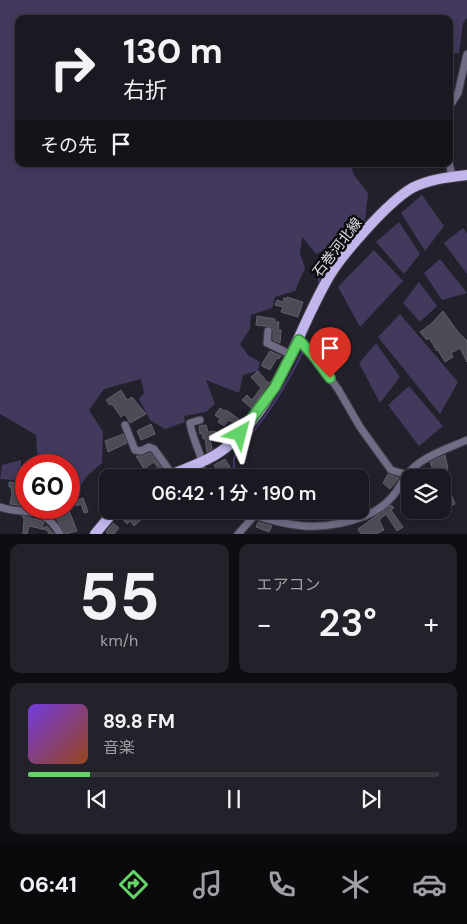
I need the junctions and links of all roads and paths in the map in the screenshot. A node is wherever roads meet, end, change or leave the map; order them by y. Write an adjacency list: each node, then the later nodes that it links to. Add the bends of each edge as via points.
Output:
1 (467, 54): 2 (street, via 458,93)
2 (453, 101)
3 (450, 167): 5 (street)
4 (467, 175): 5 (main road, 石巻河北線)
5 (452, 176): 7 (main road, 石巻河北線, via 414,187 377,219 326,281)
6 (268, 332): 8 (street, via 267,343)
7 (299, 340): 8 (main road, 石巻河北線); 17 (street, via 338,389 391,470)
8 (292, 354): 12 (main road, 石巻河北線, via 275,387 240,434 220,452)
9 (200, 420): 12 (street, via 190,423)
10 (125, 426): 13 (street, via 135,450 154,449)
11 (467, 440): 16 (street, via 424,460)
12 (200, 462): 14 (main road, 石巻河北線); 15 (street)
13 (164, 469)
14 (184, 469)
15 (203, 469)
16 (414, 469)
17 (401, 472)
18 (401, 483): 23 (street, via 392,498 378,510 336,528)
19 (0, 508): 24 (street, via 46,516)
20 (108, 519): 25 (main road)
21 (252, 519): 26 (street)
22 (264, 519): 23 (street)
23 (311, 532)
24 (60, 534)
25 (95, 534)
26 (238, 534)

